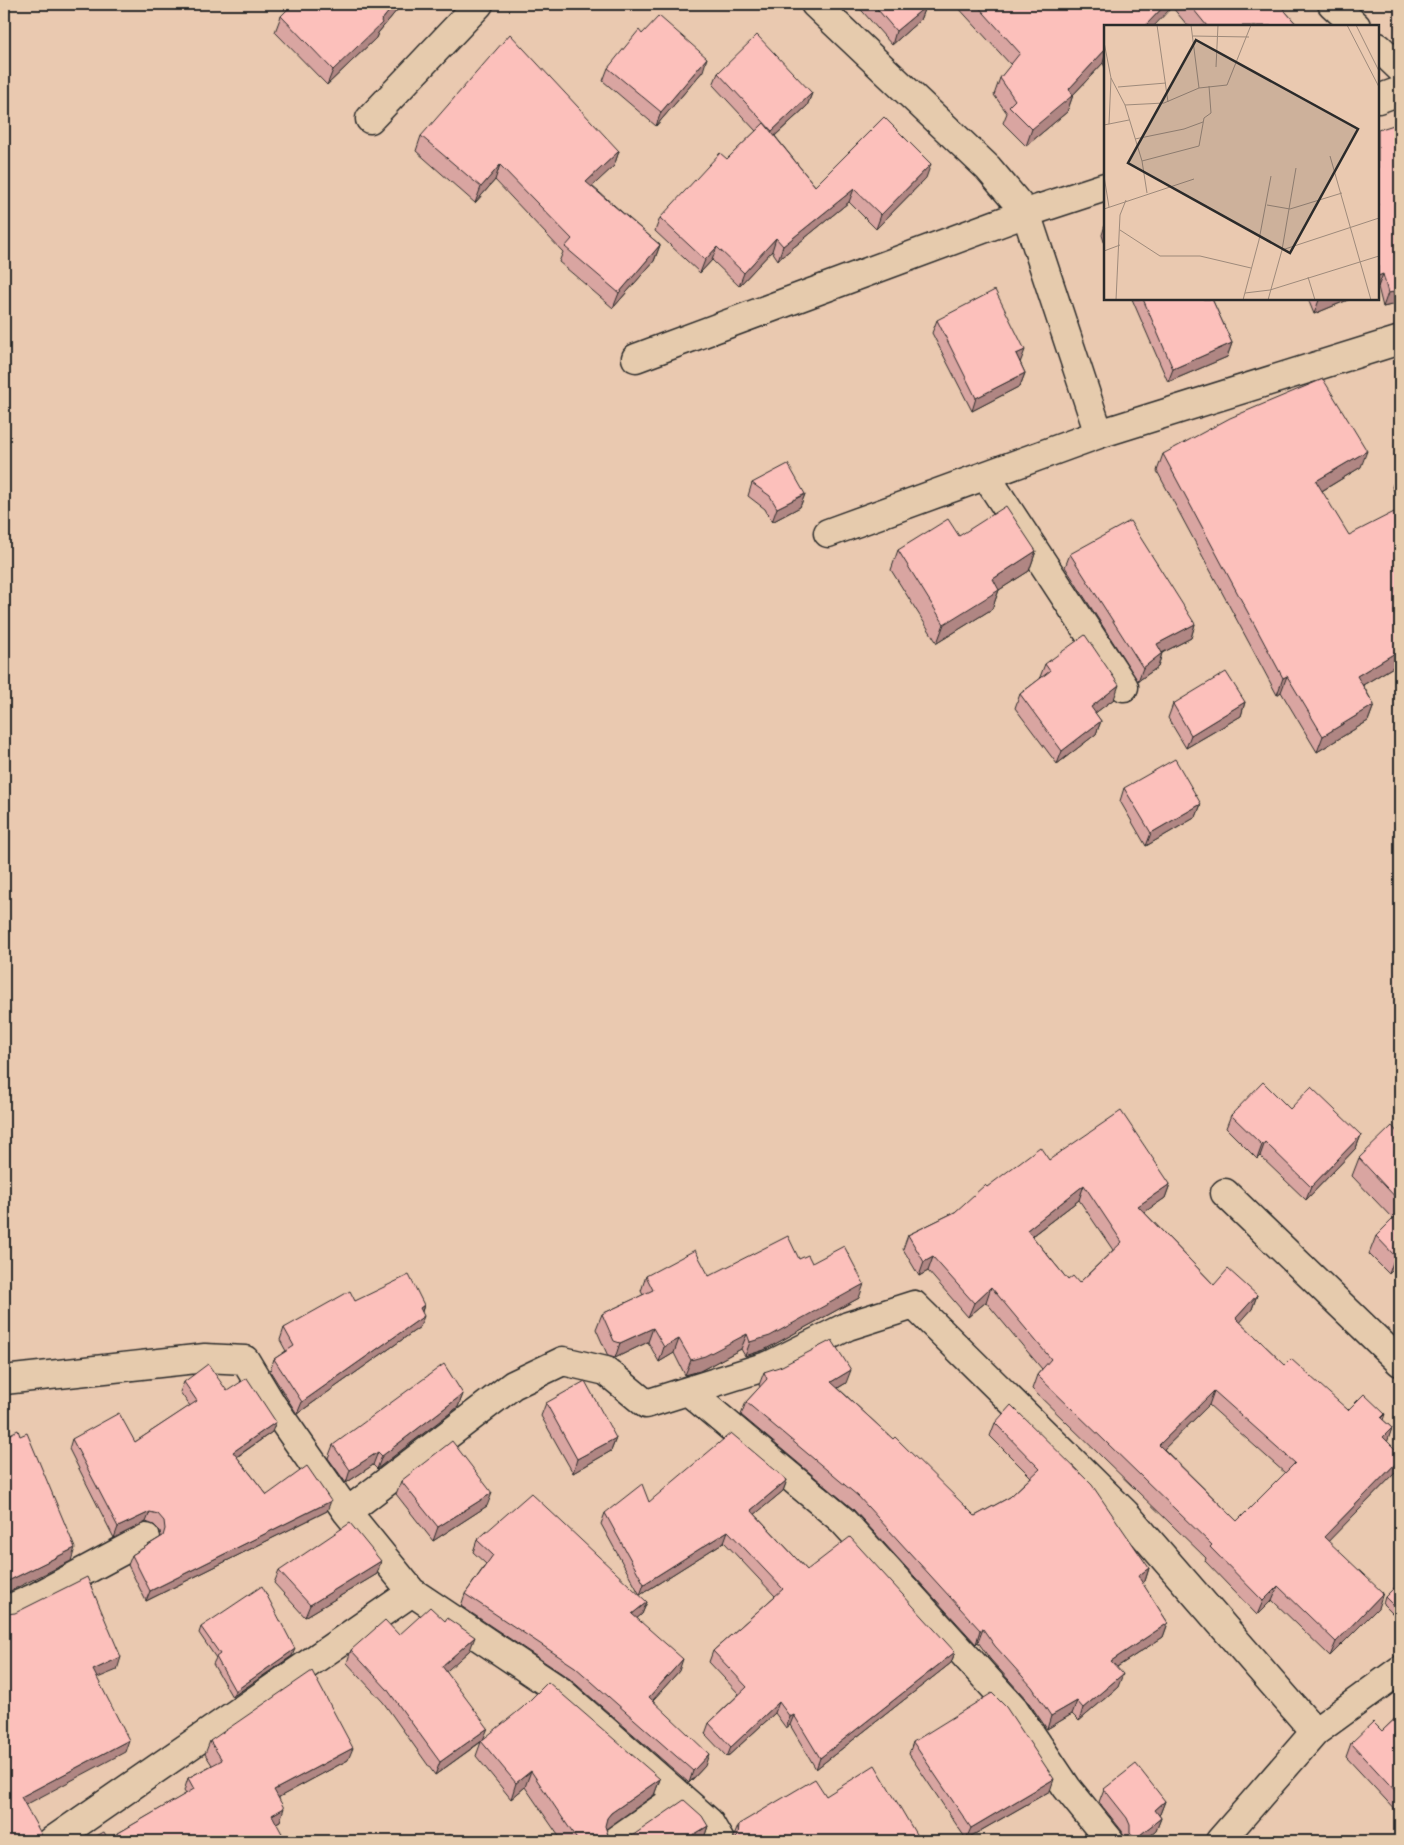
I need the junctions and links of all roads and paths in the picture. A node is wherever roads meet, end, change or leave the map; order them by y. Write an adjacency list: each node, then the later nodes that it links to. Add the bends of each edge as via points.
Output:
1 (479, 4): 9 (street)
2 (815, 4): 11 (street, via 988,168)
3 (1332, 4): 4 (street)
4 (1355, 25)
5 (1379, 48): 6 (street)
6 (1400, 68)
7 (1400, 92): 8 (street)
8 (1379, 99)
9 (370, 119)
10 (1104, 187): 11 (street)
11 (1026, 212): 13 (street); 14 (street)
12 (1400, 340): 14 (street)
13 (636, 358)
14 (1099, 434): 15 (street)
15 (986, 476): 16 (street); 17 (street)
16 (828, 533)
17 (1124, 687)
18 (1225, 1193): 19 (street)
19 (1400, 1362)
20 (4, 1380): 22 (street, via 205,1358 245,1360 272,1405)
21 (688, 1391): 22 (street, via 646,1404 606,1371 563,1361 514,1385); 27 (street, via 770,1365 848,1326 914,1305 1126,1513); 32 (street, via 842,1520 1014,1709 1067,1788)
22 (347, 1512): 24 (street)
23 (146, 1538): 25 (street)
24 (412, 1592): 28 (street, via 560,1690); 29 (street)
25 (4, 1611)
26 (1400, 1670): 27 (street)
27 (1315, 1732): 33 (street)
28 (678, 1796): 30 (street); 31 (street, via 709,1822)
29 (52, 1841)
30 (615, 1841)
31 (720, 1841)
32 (1110, 1841)
33 (1220, 1841)

